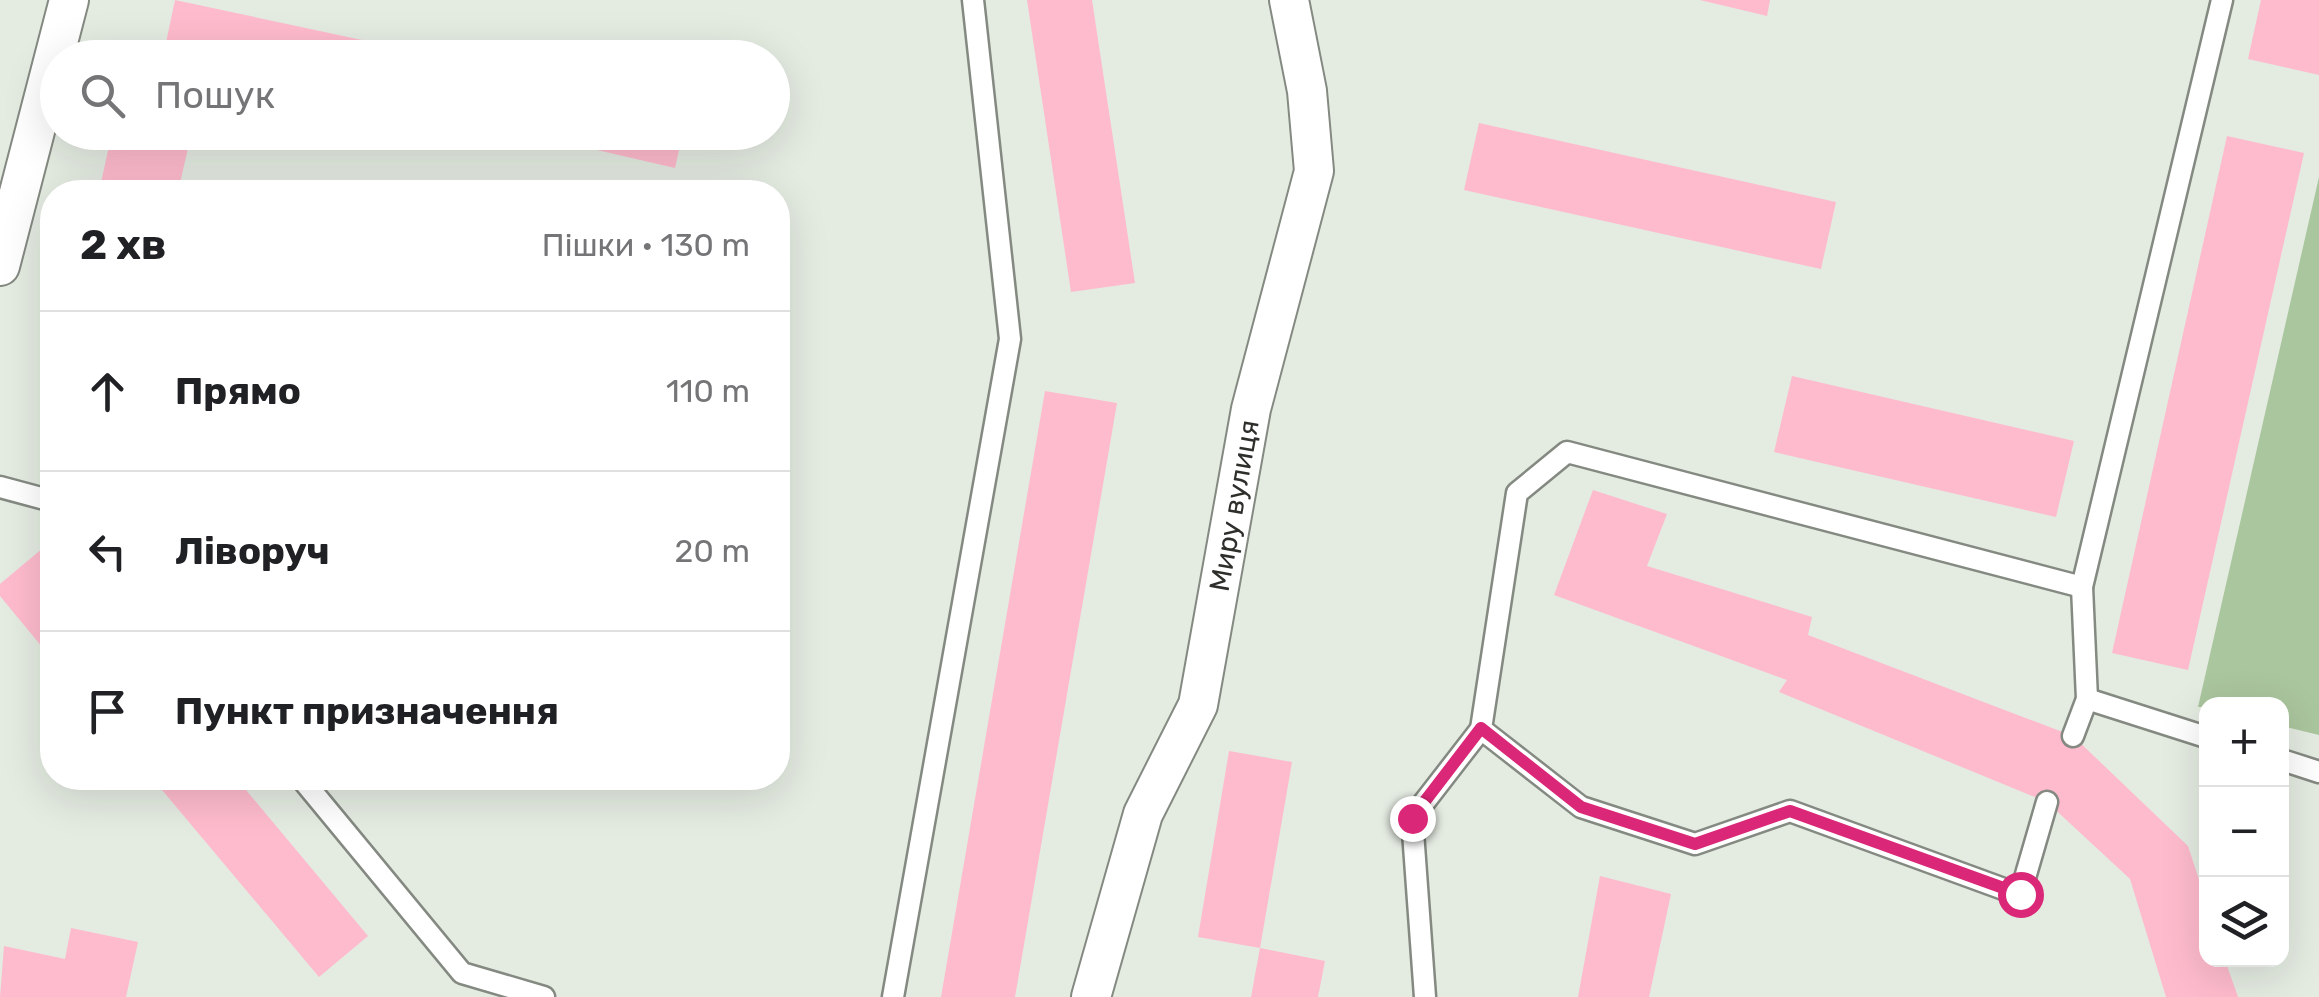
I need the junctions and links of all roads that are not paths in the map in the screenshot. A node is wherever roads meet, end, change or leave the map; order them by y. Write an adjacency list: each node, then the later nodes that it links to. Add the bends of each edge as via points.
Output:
1 (69, 0): 5 (street)
2 (973, 0): 20 (lane, via 1010,340)
3 (1289, 0): 21 (street, Миру вулиця, via 1314,171 1252,409 1198,706 1143,814)
4 (2222, 0): 10 (lane)
5 (59, 40)
6 (40, 112): 7 (street)
7 (0, 266)
8 (0, 487): 9 (lane)
9 (40, 498)
10 (2082, 587): 11 (lane); 12 (lane, via 1567,452 1517,493)
11 (2086, 699): 13 (lane); 14 (lane)
12 (1481, 728): 18 (lane, via 1581,807 1695,844 1790,811 2020,894); 22 (lane, via 1412,818)
13 (2199, 735)
14 (2073, 736)
15 (2289, 762): 16 (lane)
16 (2319, 772)
17 (311, 790): 19 (lane, via 462,973)
18 (2048, 802)
19 (544, 997)
20 (894, 997)
21 (1091, 997)
22 (1425, 997)

